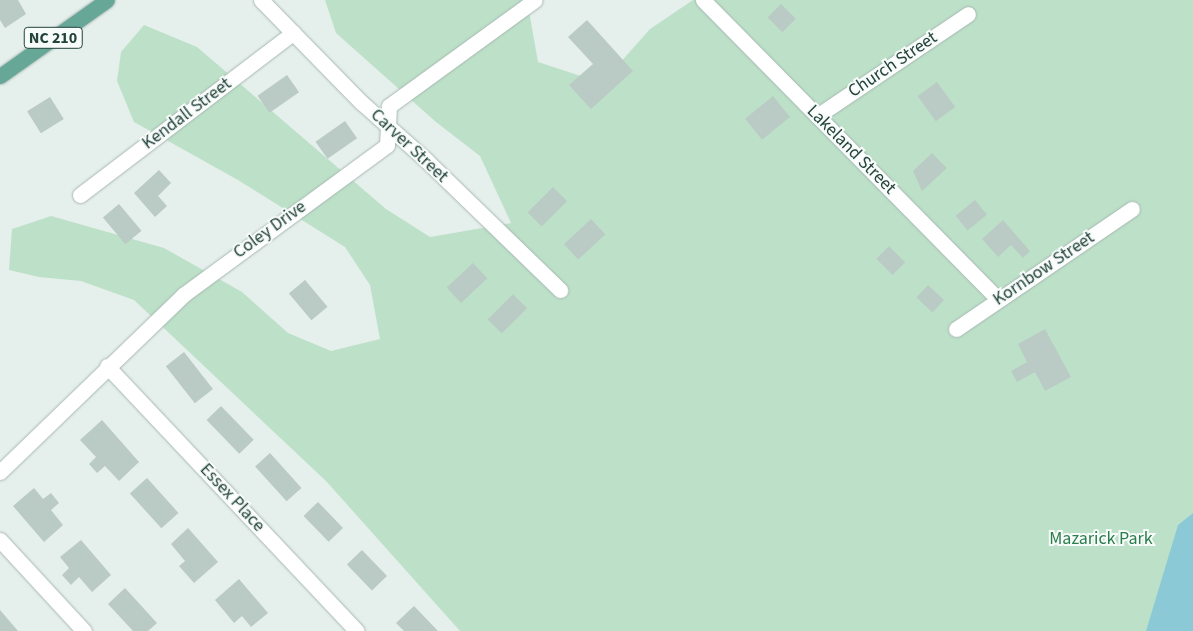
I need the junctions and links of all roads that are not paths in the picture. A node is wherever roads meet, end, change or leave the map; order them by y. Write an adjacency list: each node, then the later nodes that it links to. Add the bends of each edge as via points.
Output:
1 (107, 0): 7 (main road, NC 210)
2 (261, 0): 6 (street, Carver Street)
3 (535, 0): 9 (street, Coley Drive, via 389,106)
4 (703, 0): 8 (street, Lakeland Street)
5 (968, 14): 8 (street, Church Street)
6 (293, 33): 9 (street, Carver Street); 10 (street, Kendall Street)
7 (0, 76)
8 (817, 116): 13 (street, Lakeland Street)
9 (389, 126): 12 (street, Carver Street); 15 (street, Coley Drive, via 387,145 183,294)
10 (80, 195)
11 (1132, 209): 13 (street, Kornbow Street)
12 (560, 290)
13 (999, 300): 14 (street, Kornbow Street)
14 (956, 329)
15 (107, 366): 16 (street, Coley Drive); 19 (street, Essex Place)
16 (0, 472)
17 (0, 540): 18 (street)
18 (84, 631)
19 (357, 631)

